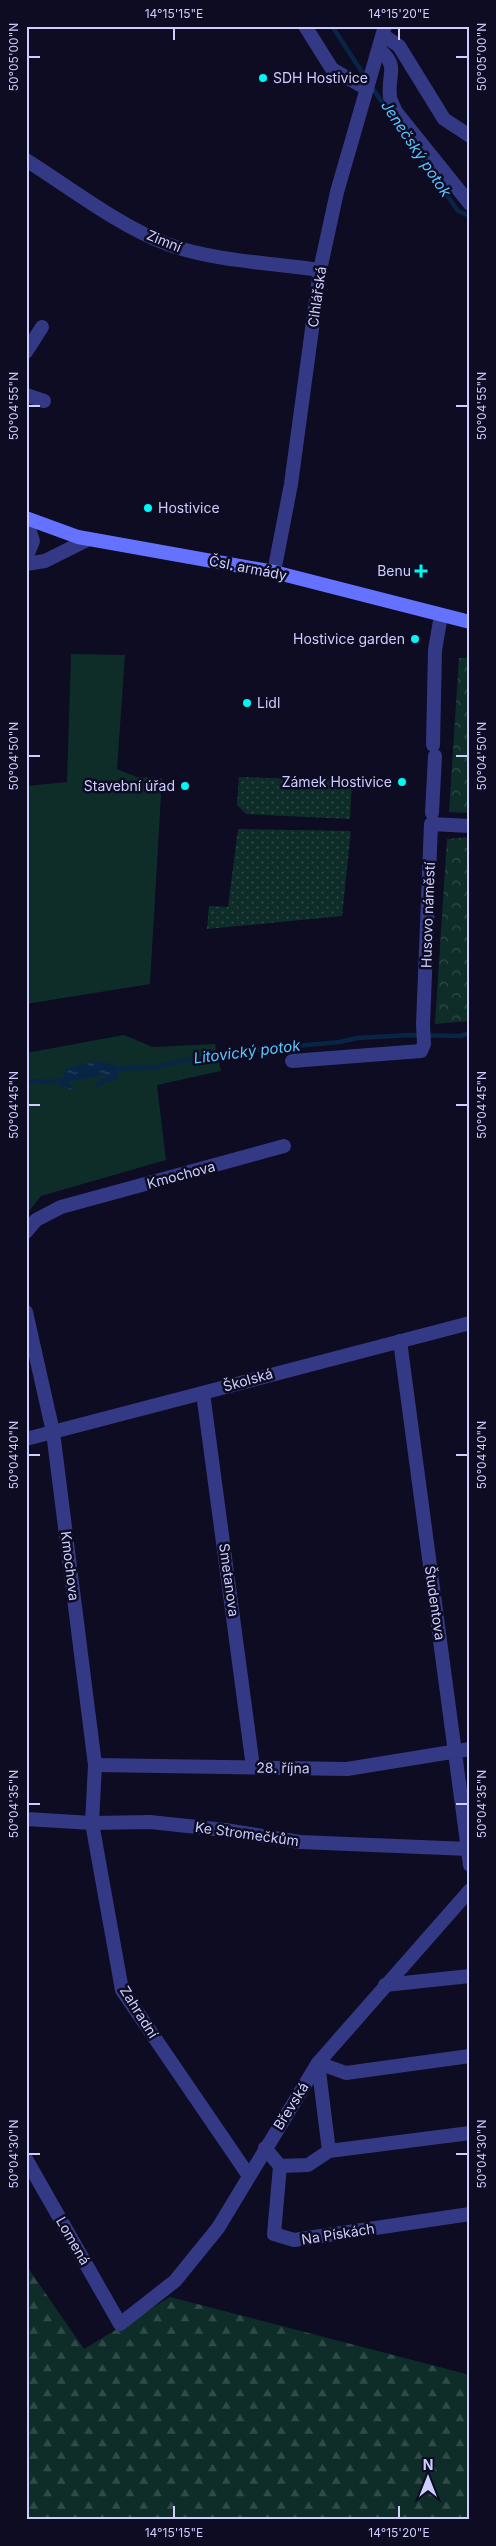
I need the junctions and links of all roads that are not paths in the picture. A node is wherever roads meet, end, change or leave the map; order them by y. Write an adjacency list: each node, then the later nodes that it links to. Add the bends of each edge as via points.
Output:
1 (305, 26): 4 (street, via 332,69)
2 (384, 31): 3 (street, Cihlářská); 5 (street, via 399,46 444,119)
3 (379, 50): 4 (street, Cihlářská); 7 (street, via 390,59 390,97 396,112)
4 (367, 88): 8 (street, Cihlářská, via 337,192)
5 (470, 136)
6 (26, 160): 8 (street, Zimní, via 135,229 166,243 193,252)
7 (470, 204)
8 (320, 270): 17 (street, Cihlářská, via 291,484)
9 (42, 327): 10 (street)
10 (26, 352)
11 (26, 395): 12 (street)
12 (44, 401)
13 (26, 519): 14 (main road, Čsl. armády); 15 (street, via 33,541)
14 (89, 539): 16 (street, via 45,561); 17 (main road, Čsl. armády)
15 (26, 558)
16 (26, 564)
17 (274, 572): 18 (main road, Čsl. armády)
18 (441, 615): 19 (main road, Čsl. armády); 20 (street, via 435,650)
19 (470, 622)
20 (432, 813)
21 (470, 826): 22 (street, Husovo náměstí, via 431,824 424,1044 421,1052)
22 (292, 1061)
23 (284, 1146): 24 (street, Kmochova, via 61,1208 36,1220)
24 (26, 1232)
25 (26, 1312): 29 (street, Kmochova)
26 (470, 1323): 27 (street, Školská)
27 (400, 1341): 28 (street, Školská); 32 (street, Študentova)
28 (203, 1393): 29 (street, Školská); 34 (street, Smetanova)
29 (53, 1432): 30 (street, Školská); 33 (street, Kmochova)
30 (26, 1439)
31 (470, 1749): 32 (street, 28. října)
32 (455, 1752): 34 (street, 28. října, via 348,1769); 37 (street, Študentova)
33 (95, 1765): 34 (street, 28. října); 36 (street, Kmochova)
34 (253, 1767)
35 (26, 1819): 36 (street, Ke Stromečkům)
36 (92, 1823): 37 (street, Ke Stromečkům, via 150,1822 300,1842); 49 (street, Zahradní, via 122,1990)
37 (469, 1849): 38 (street, Študentova)
38 (470, 1865)
39 (470, 1890): 41 (street, Břevská)
40 (470, 1976): 41 (street)
41 (384, 1985): 43 (street, Břevská)
42 (470, 2056): 43 (street, via 346,2073)
43 (318, 2063): 45 (street, Břevská); 46 (street)
44 (470, 2133): 46 (street)
45 (265, 2148): 48 (street); 49 (street, Břevská)
46 (329, 2151): 48 (street, via 308,2165)
47 (26, 2158): 51 (street, Lomená)
48 (280, 2166): 50 (street, Na Pískách, via 274,2234 294,2240)
49 (249, 2176): 51 (street, Břevská, via 218,2228 176,2281)
50 (470, 2214)
51 (120, 2324)

